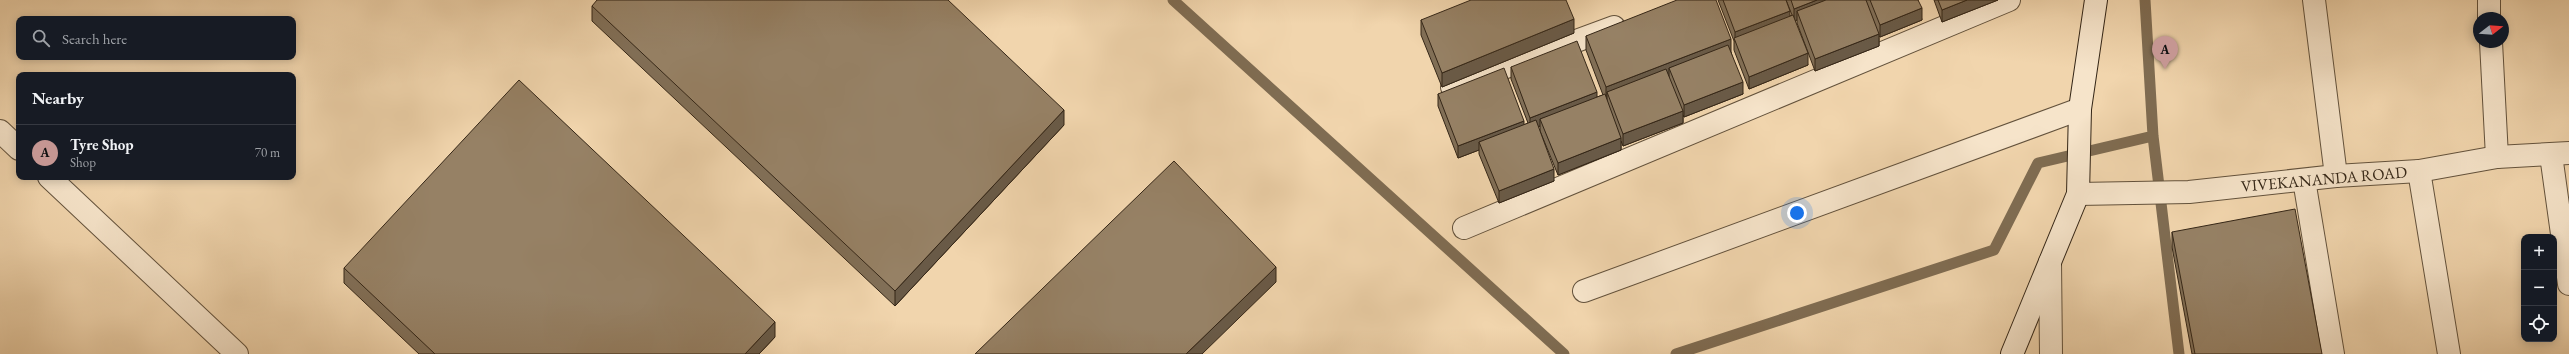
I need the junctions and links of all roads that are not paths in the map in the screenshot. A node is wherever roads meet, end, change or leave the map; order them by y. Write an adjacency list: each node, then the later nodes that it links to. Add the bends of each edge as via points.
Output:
1 (2009, 0): 19 (street)
2 (2096, 0): 9 (street)
3 (2314, 0): 15 (street)
4 (2488, 0): 5 (street)
5 (2489, 12)
6 (1634, 19): 8 (street)
7 (2491, 48): 13 (street)
8 (1452, 87)
9 (2080, 109): 18 (street); 22 (street)
10 (0, 131): 11 (street)
11 (16, 146)
12 (2560, 154): 13 (street, VIVEKANANDA ROAD); 21 (street)
13 (2496, 157): 14 (street, VIVEKANANDA ROAD)
14 (2419, 171): 15 (street, VIVEKANANDA ROAD); 27 (street)
15 (2336, 176): 17 (street, VIVEKANANDA ROAD)
16 (52, 180): 23 (street)
17 (2304, 180): 18 (street, VIVEKANANDA ROAD, via 2189,192); 26 (street)
18 (2078, 194): 20 (street)
19 (1464, 228)
20 (2050, 262): 24 (street); 25 (street)
21 (2569, 284)
22 (1584, 291)
23 (237, 354)
24 (2012, 354)
25 (2050, 354)
26 (2333, 354)
27 (2449, 354)

